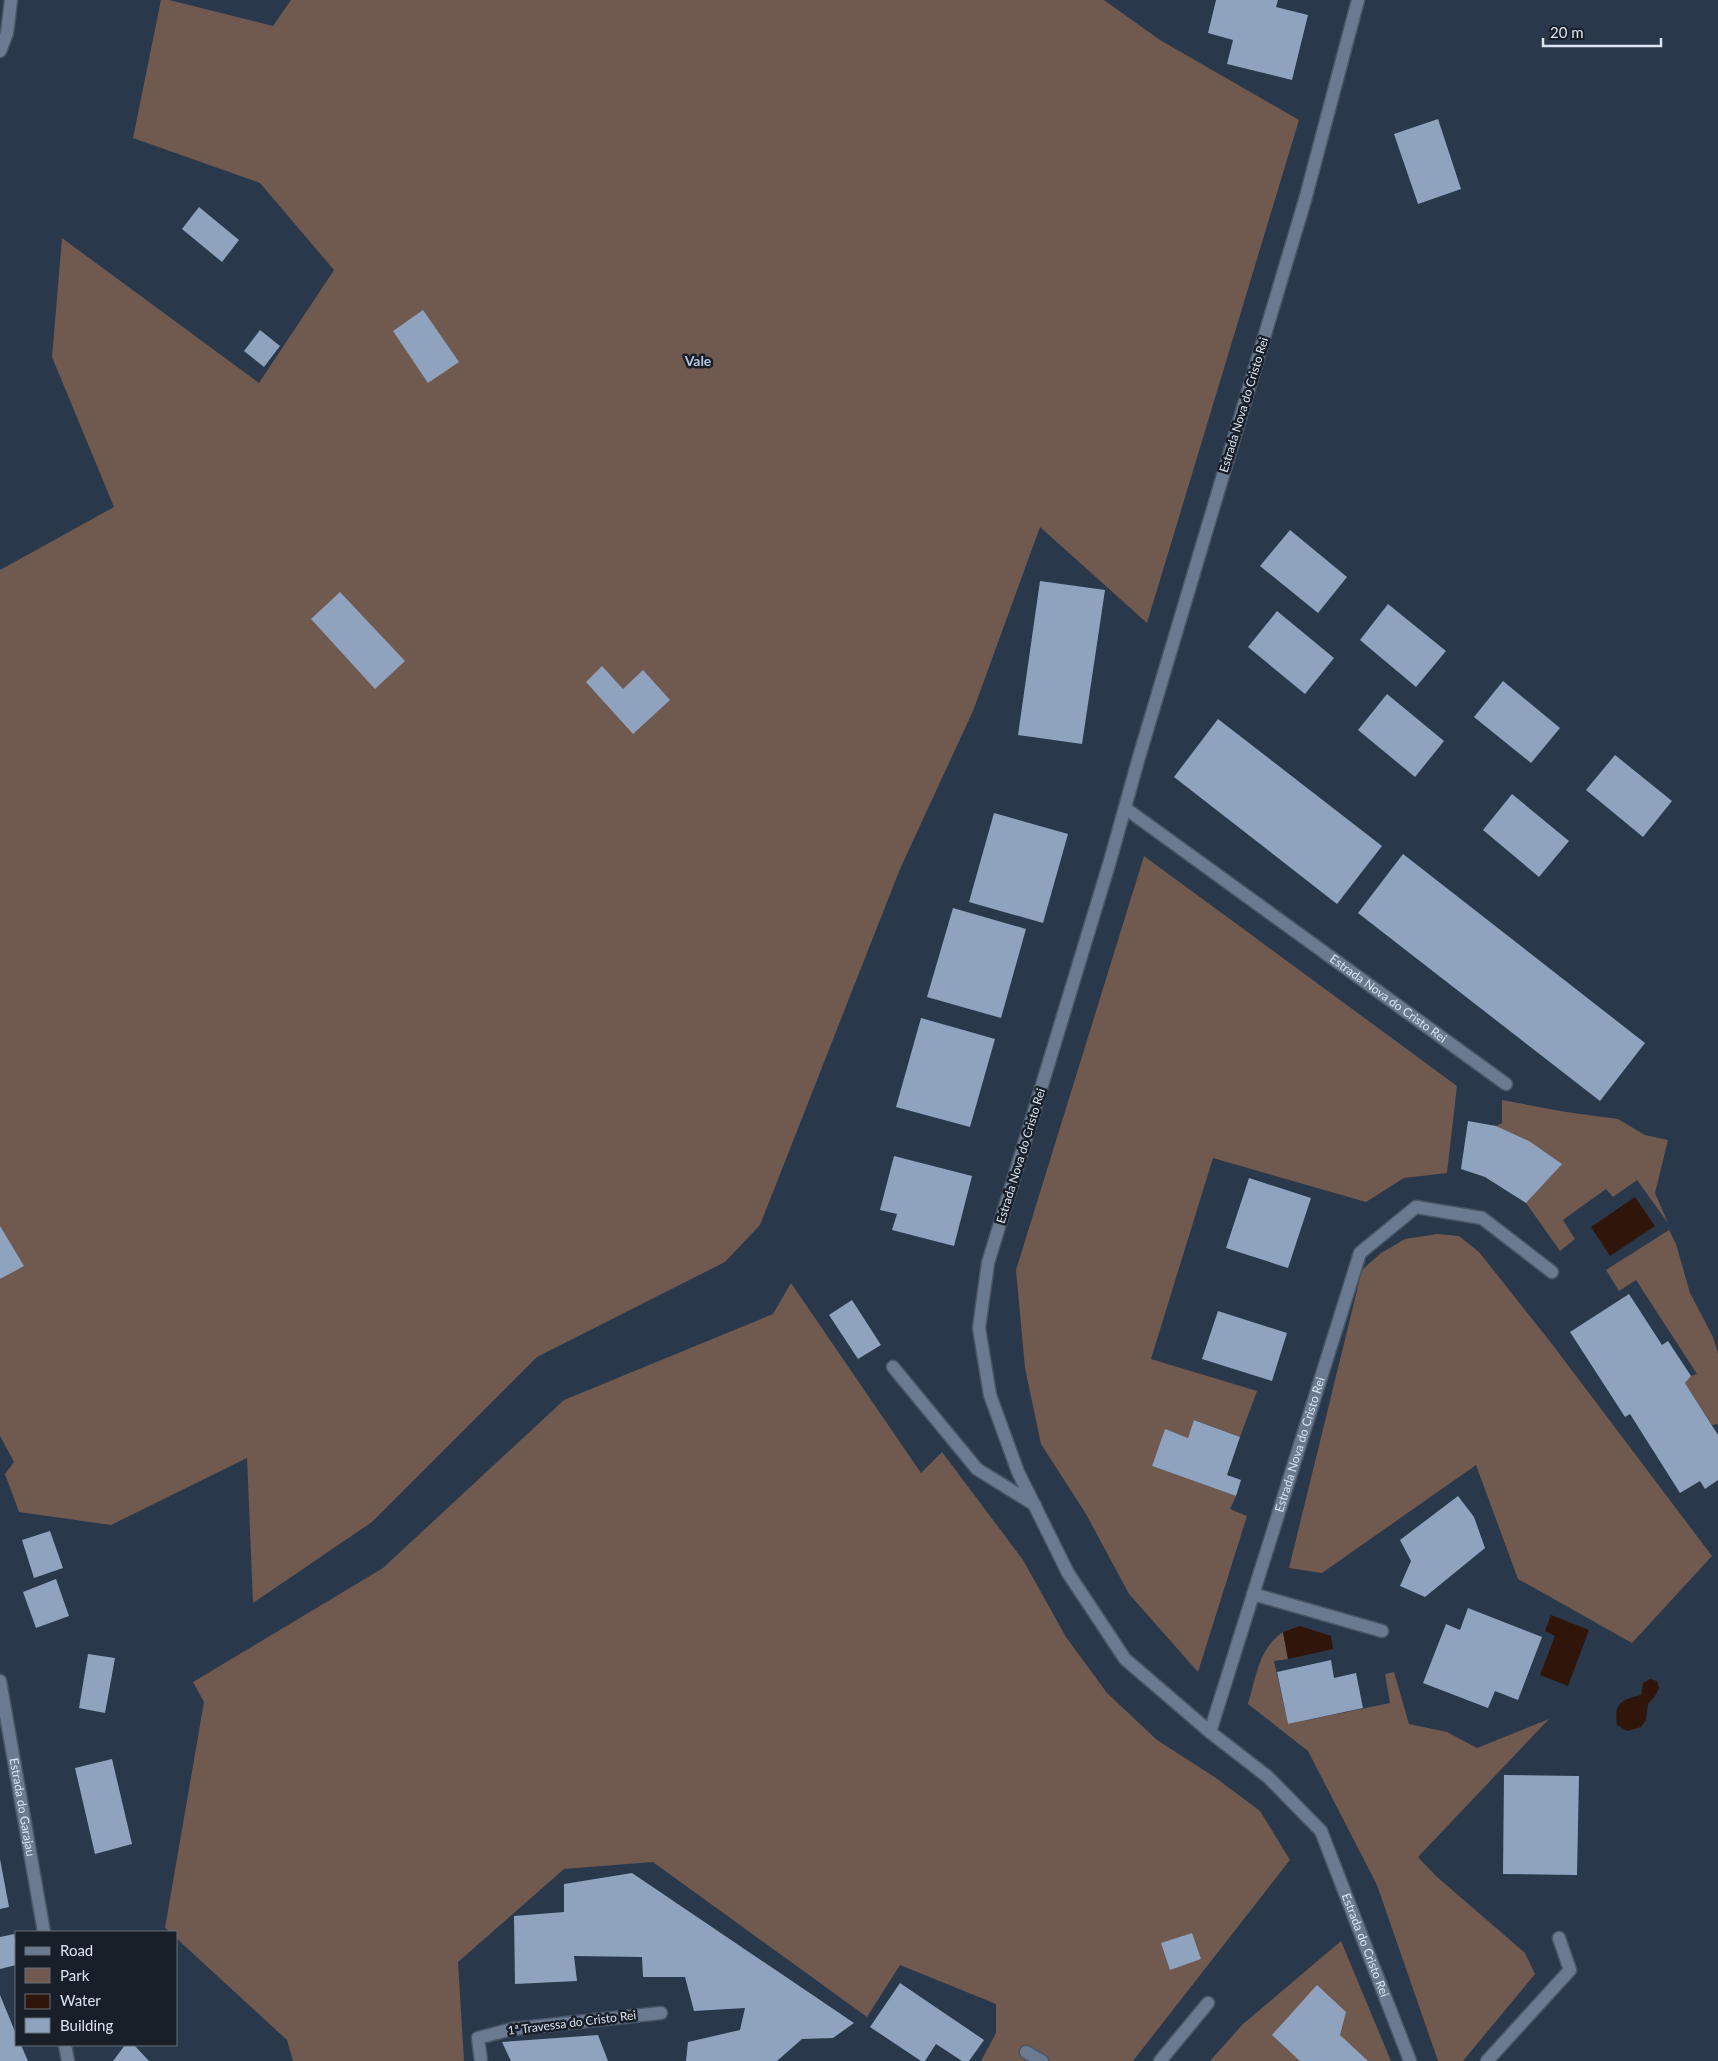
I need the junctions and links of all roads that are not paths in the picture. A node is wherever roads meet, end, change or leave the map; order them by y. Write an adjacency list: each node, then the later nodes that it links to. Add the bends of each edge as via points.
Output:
1 (11, 0): 3 (street, via 7,33)
2 (1358, 0): 4 (street, Estrada Nova do Cristo Rei, via 1305,200)
3 (0, 51)
4 (1125, 808): 5 (street, Estrada Nova do Cristo Rei); 8 (street, Estrada Nova do Cristo Rei, via 988,1263 978,1328 990,1395 1018,1472)
5 (1506, 1084)
6 (1552, 1272): 9 (street, Estrada Nova do Cristo Rei, via 1482,1218 1416,1207 1360,1253)
7 (894, 1367): 8 (street, via 977,1469)
8 (1034, 1505): 12 (street, Estrada Nova do Cristo Rei, via 1068,1573 1125,1659)
9 (1253, 1594): 10 (street); 12 (street, Estrada Nova do Cristo Rei)
10 (1382, 1631)
11 (0, 1681): 14 (street, Estrada do Garajau)
12 (1210, 1732): 13 (street, Estrada Nova do Cristo Rei, via 1268,1777)
13 (1321, 1831): 24 (street, Estrada do Cristo Rei)
14 (44, 1931)
15 (1559, 1938): 25 (street, via 1570,1970)
16 (1208, 2003): 23 (street)
17 (661, 2013): 21 (street, 1ª Travessa do Cristo Rei, via 512,2029 478,2038)
18 (65, 2046): 20 (street)
19 (1026, 2052): 22 (street)
20 (68, 2061)
21 (481, 2061)
22 (1042, 2061)
23 (1160, 2061)
24 (1410, 2061)
25 (1487, 2061)

